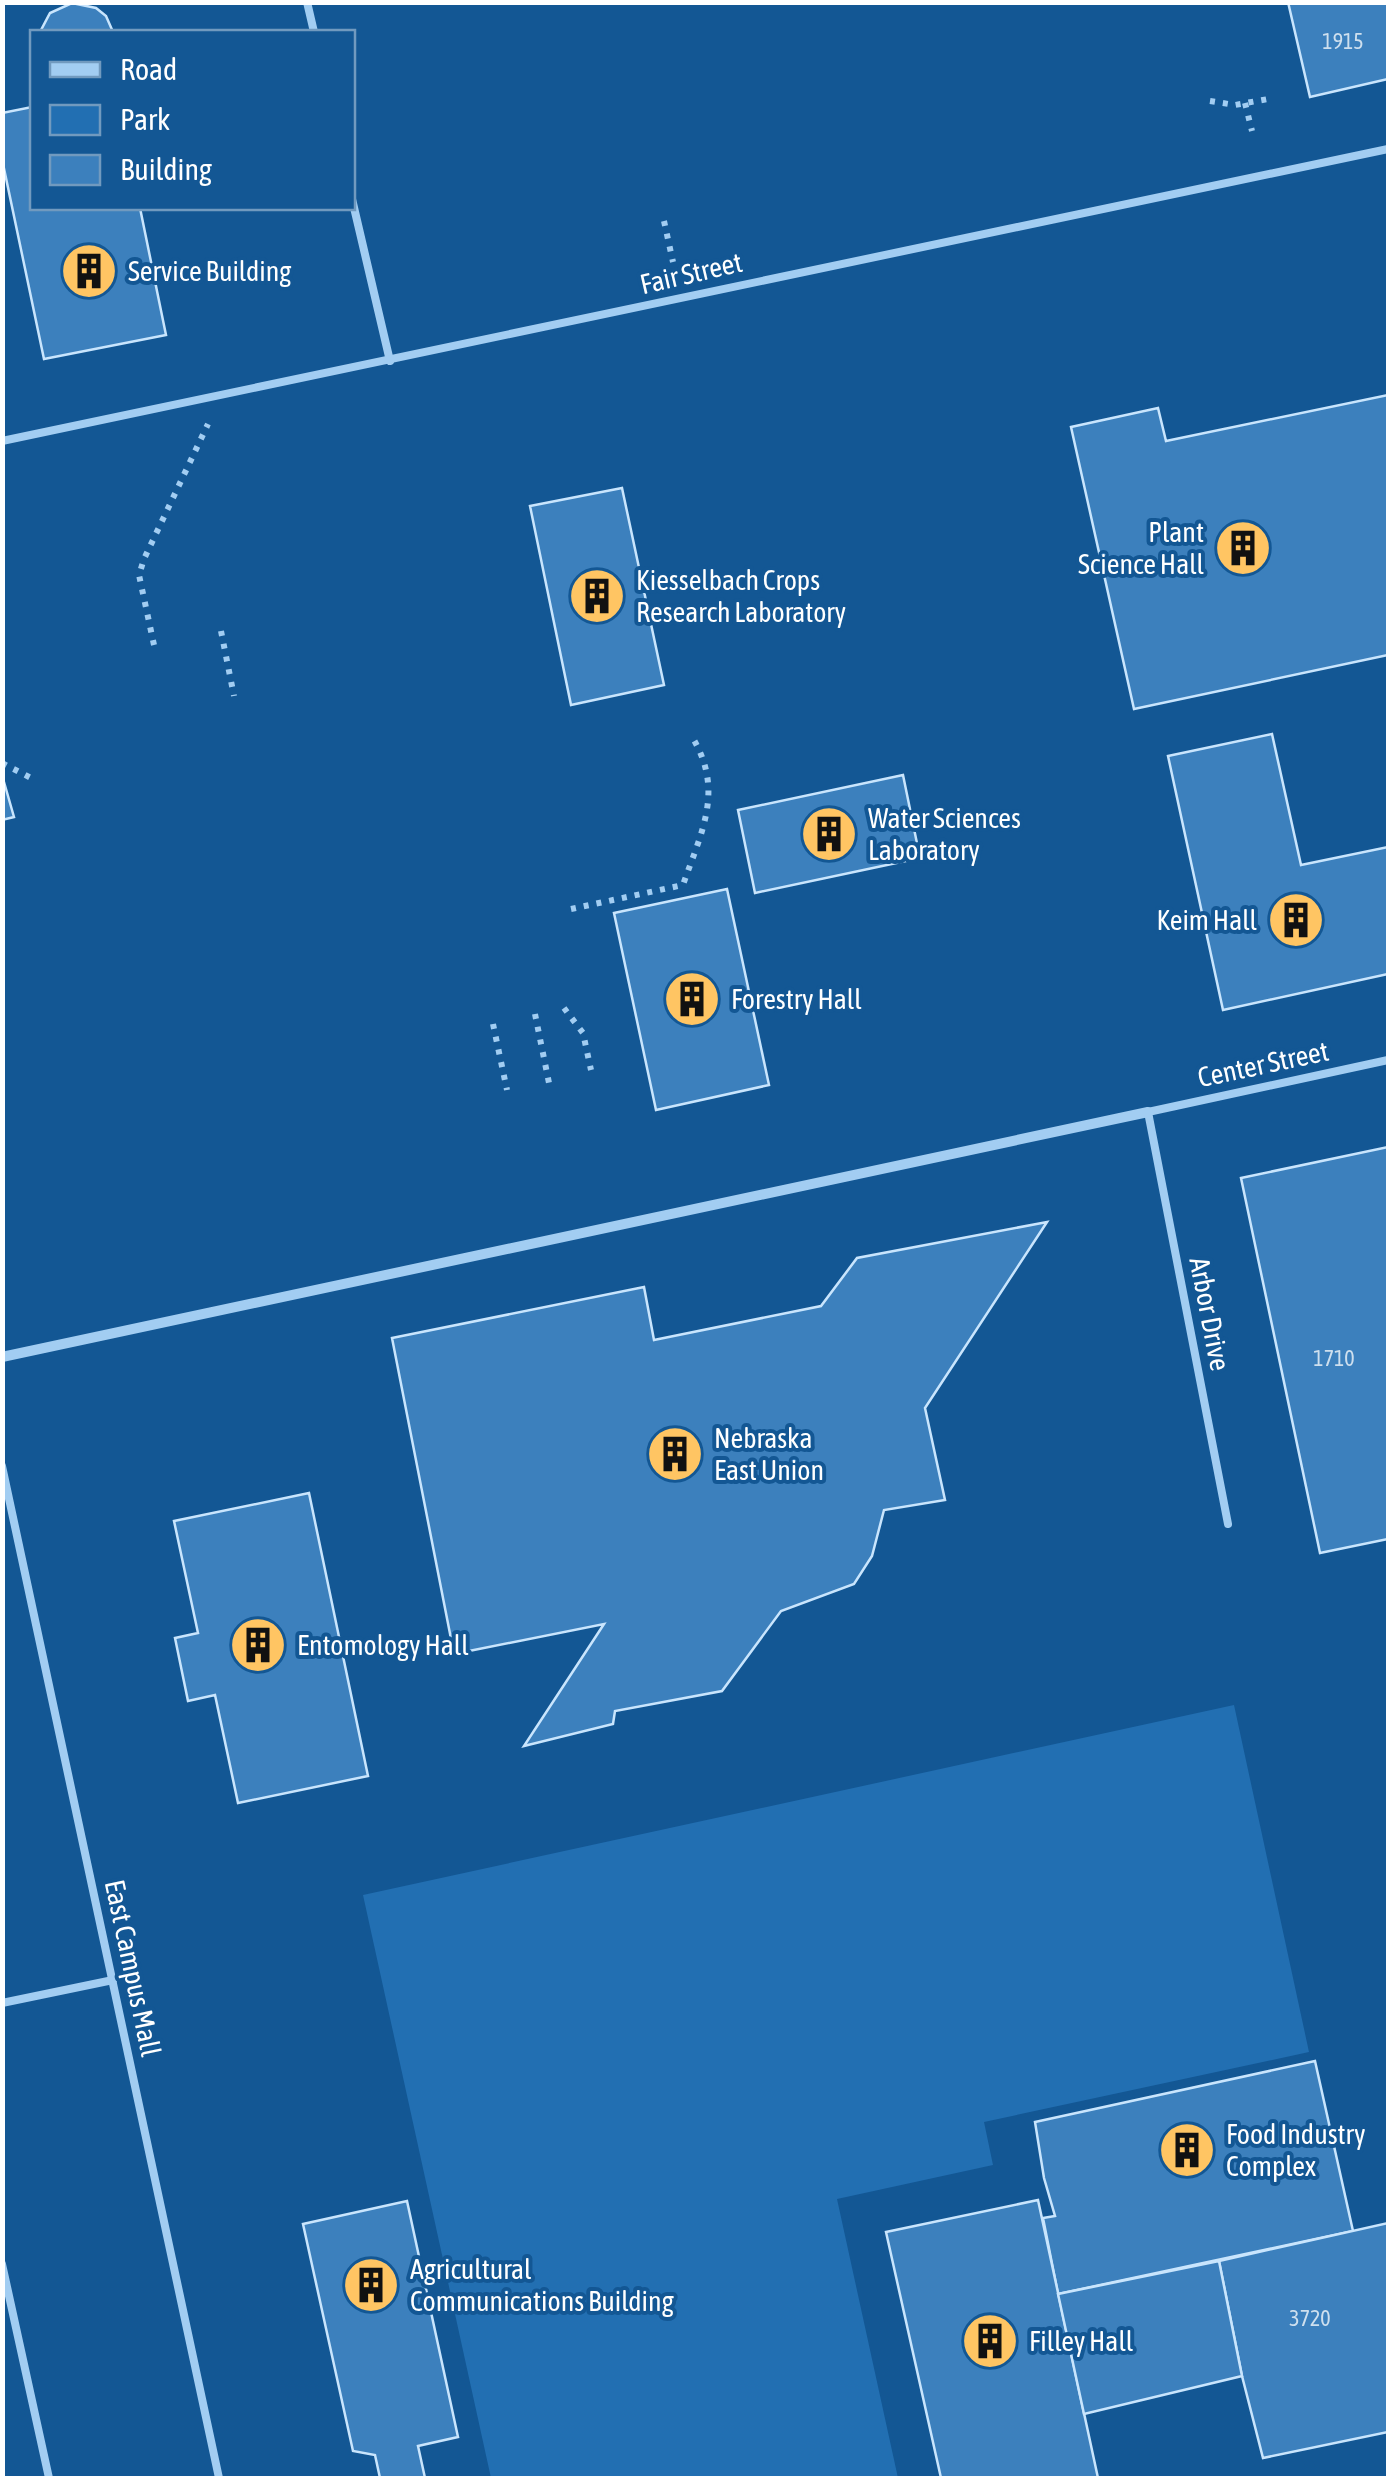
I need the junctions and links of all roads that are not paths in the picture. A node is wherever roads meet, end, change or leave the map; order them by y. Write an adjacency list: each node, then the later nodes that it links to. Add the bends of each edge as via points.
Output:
1 (307, 2): 2 (lane)
2 (314, 30)
3 (1388, 149): 5 (lane, Fair Street)
4 (355, 210): 5 (lane)
5 (390, 361): 6 (lane, Fair Street)
6 (2, 441)
7 (1388, 1060): 8 (lane, Center Street)
8 (1148, 1112): 9 (street); 11 (lane, Arbor Drive)
9 (2, 1357)
10 (2, 1466): 12 (lane, East Campus Mall)
11 (1228, 1524)
12 (113, 1980): 13 (lane); 16 (lane, East Campus Mall)
13 (2, 2003)
14 (2, 2264): 15 (lane)
15 (49, 2478)
16 (220, 2478)

